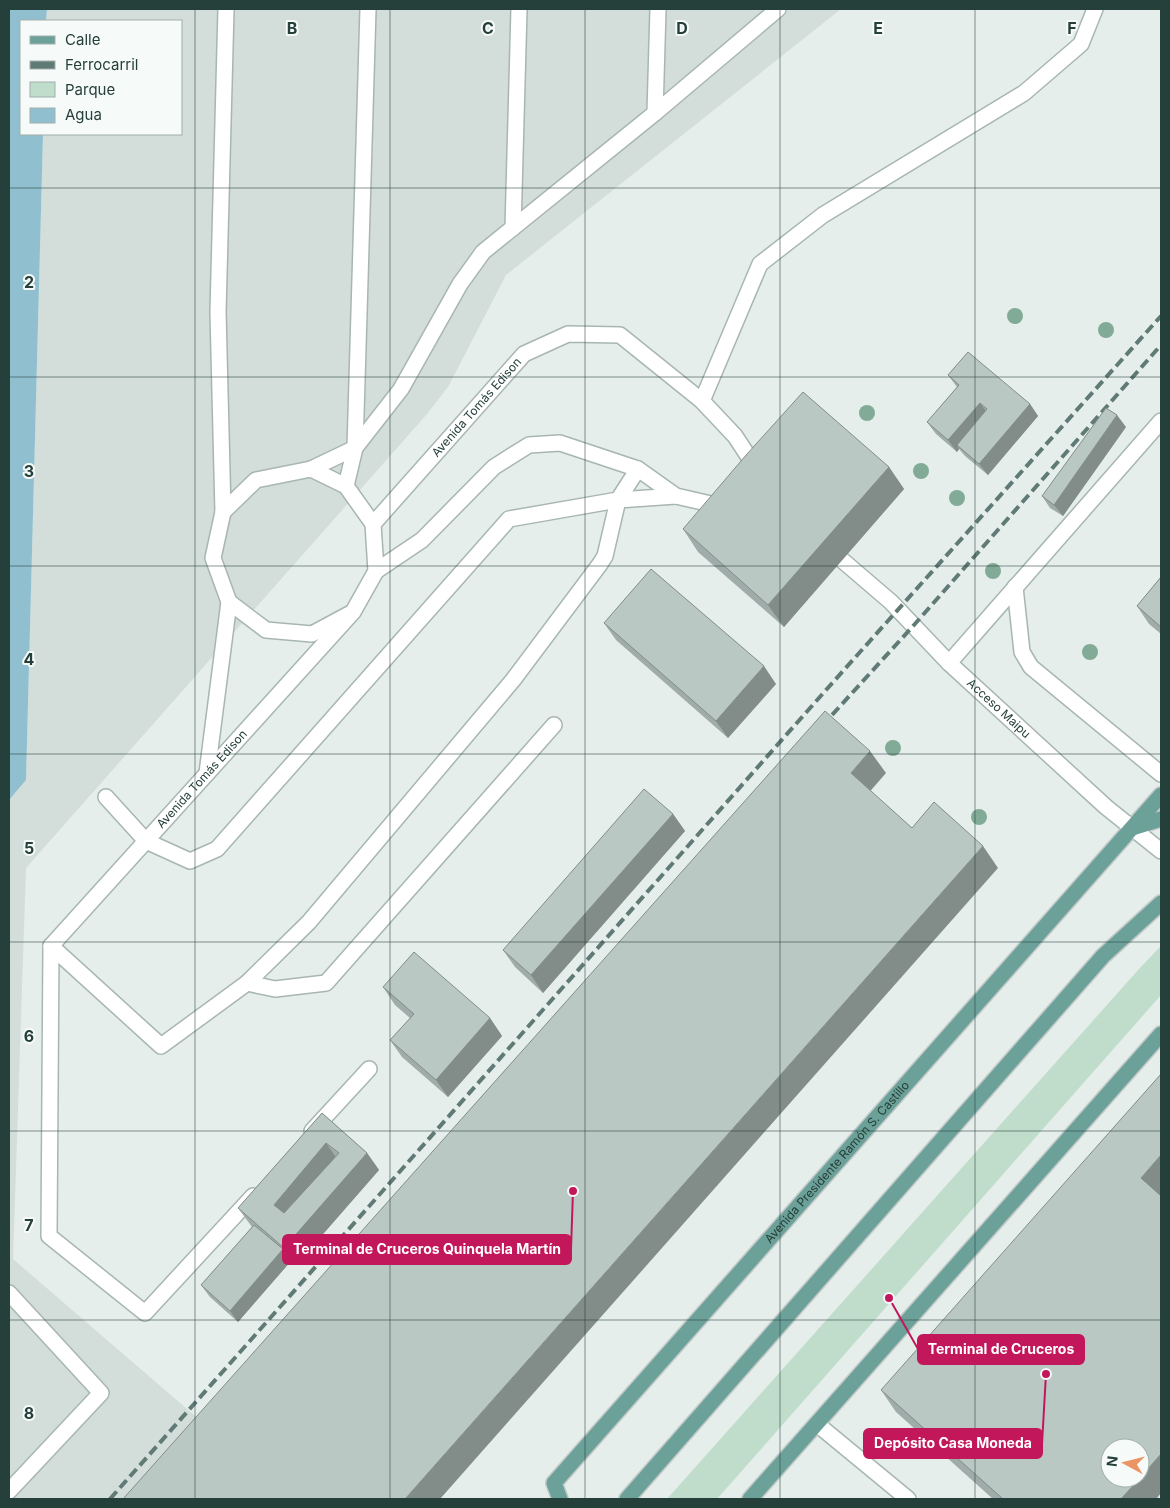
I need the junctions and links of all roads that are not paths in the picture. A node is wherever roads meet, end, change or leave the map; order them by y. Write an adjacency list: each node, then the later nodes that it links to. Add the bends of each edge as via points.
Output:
1 (226, 9): 19 (street, via 218,312)
2 (368, 9): 11 (street)
3 (519, 9): 8 (street)
4 (658, 9): 7 (street)
5 (778, 9): 7 (street)
6 (1095, 9): 9 (street, via 1081,44 1024,93 823,215 760,264)
7 (656, 113): 8 (street)
8 (513, 228): 11 (street, via 483,252 460,284 400,389)
9 (702, 401): 14 (street, via 735,436); 20 (street, Avenida Tomás Edison, via 620,335 568,334 524,354)
10 (1161, 421): 23 (street)
11 (355, 448): 12 (street); 15 (street)
12 (311, 469): 15 (street); 19 (street, via 256,480)
13 (638, 469): 16 (street); 17 (street); 22 (street, via 560,443 529,445 494,467 422,540)
14 (762, 476)
15 (346, 486): 20 (street)
16 (676, 496): 17 (street); 18 (street)
17 (618, 500): 34 (street, via 510,519 217,849 190,861); 38 (street, via 604,556 514,680 309,922)
18 (735, 509)
19 (223, 512): 24 (street, via 213,558)
20 (373, 524): 22 (street)
21 (842, 560): 26 (street, Acceso Maipu, via 891,602)
22 (376, 571): 25 (street)
23 (1015, 587): 26 (street); 29 (street, via 1022,652 1031,667)
24 (229, 602): 25 (street, via 266,630 312,634); 28 (street)
25 (354, 612): 28 (street, Avenida Tomás Edison)
26 (950, 663): 33 (street, Acceso Maipu)
27 (554, 726): 38 (street, via 326,983 275,988)
28 (207, 773): 34 (street, Avenida Tomás Edison)
29 (1161, 774)
30 (1161, 795): 33 (main road, Avenida Presidente Ramón S. Castillo)
31 (106, 798): 34 (street)
32 (1161, 819): 33 (main road)
33 (1132, 828): 35 (street, Acceso Maipu); 46 (main road, Avenida Presidente Ramón S. Castillo, via 554,1483)
34 (146, 841): 37 (street, Avenida Tomás Edison)
35 (1161, 852)
36 (1161, 902): 47 (main road, via 1103,956)
37 (52, 946): 38 (street, via 161,1046); 42 (street, via 49,1236 146,1314)
38 (247, 983)
39 (1161, 1034): 44 (main road)
40 (369, 1069): 41 (street)
41 (303, 1141)
42 (264, 1184)
43 (9, 1293): 45 (street, via 101,1393)
44 (817, 1424): 48 (main road); 49 (street)
45 (9, 1491)
46 (560, 1499)
47 (627, 1499)
48 (750, 1499)
49 (908, 1499)

